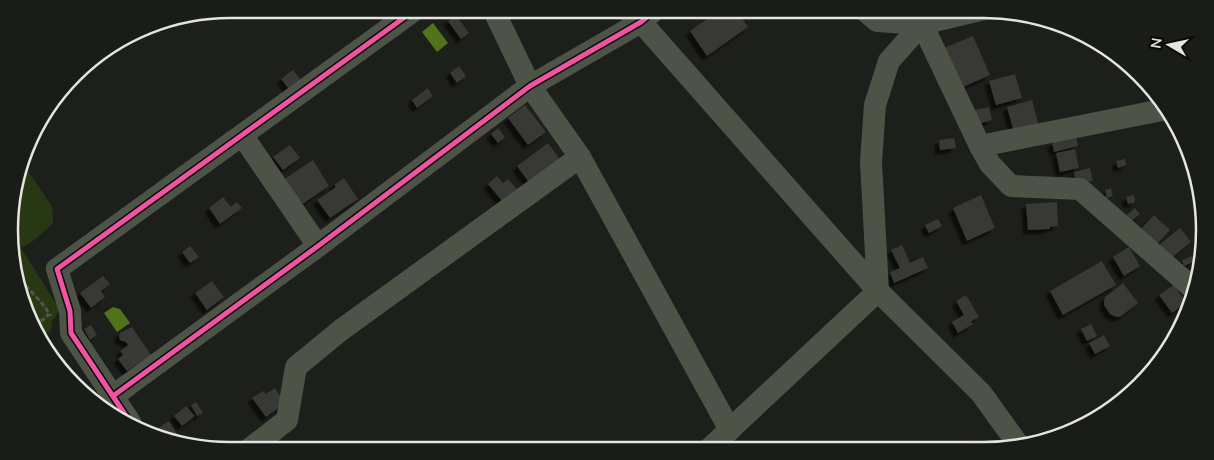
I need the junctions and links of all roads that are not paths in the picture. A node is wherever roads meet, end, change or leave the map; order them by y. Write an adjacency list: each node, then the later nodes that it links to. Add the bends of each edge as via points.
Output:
1 (404, 18): 11 (street)
2 (497, 18): 9 (street)
3 (633, 18): 9 (street)
4 (645, 18): 16 (street)
5 (874, 18): 8 (street, via 877,21)
6 (936, 18): 8 (street)
7 (947, 18): 8 (street)
8 (922, 24): 12 (street); 16 (street, via 890,61 875,105 872,162)
9 (530, 86): 13 (street); 14 (street)
10 (1160, 110): 12 (street)
11 (242, 135): 14 (street); 17 (street, via 57,269 70,311 71,333)
12 (980, 146): 15 (street, via 990,164 1011,186 1080,189)
13 (580, 157): 19 (street); 21 (street, via 341,330 296,367 287,420)
14 (318, 246): 17 (street)
15 (1189, 285)
16 (878, 291): 19 (street); 20 (street, via 981,393)
17 (113, 396): 18 (street)
18 (125, 415)
19 (730, 430): 22 (street)
20 (1015, 440)
21 (259, 442)
22 (717, 442)

